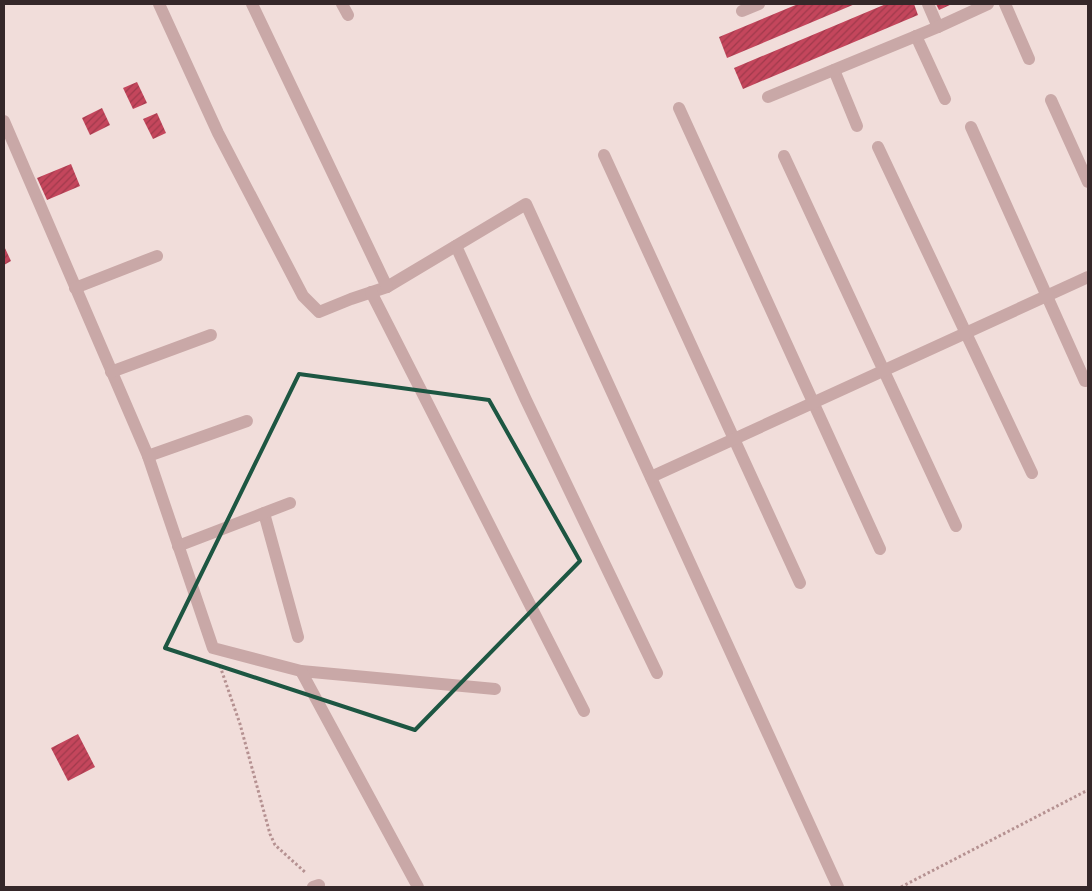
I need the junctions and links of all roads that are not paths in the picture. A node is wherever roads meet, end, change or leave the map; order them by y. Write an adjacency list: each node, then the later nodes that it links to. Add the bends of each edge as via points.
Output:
1 (159, 4): 28 (street, via 218,133 303,296 319,312)
2 (252, 4): 26 (street)
3 (759, 4): 7 (street)
4 (928, 4): 8 (street)
5 (988, 4): 8 (street)
6 (1005, 4): 10 (street)
7 (742, 11)
8 (938, 27): 9 (street)
9 (916, 36): 11 (street); 13 (street)
10 (1029, 59)
11 (834, 70): 12 (street); 17 (street)
12 (768, 97)
13 (945, 99)
14 (1050, 100): 22 (street)
15 (680, 108): 35 (street)
16 (4, 121): 27 (street)
17 (858, 126)
18 (971, 127): 29 (street)
19 (878, 147): 30 (street)
20 (604, 155): 37 (street)
21 (784, 156): 32 (street)
22 (1088, 182)
23 (456, 246): 26 (street); 40 (street, via 526,204); 49 (street)
24 (157, 256): 27 (street)
25 (1088, 277): 29 (street)
26 (387, 287): 28 (street)
27 (75, 288): 33 (street)
28 (371, 292): 51 (street)
29 (1047, 296): 30 (street); 34 (street)
30 (966, 333): 32 (street); 39 (street)
31 (212, 335): 33 (street)
32 (884, 371): 35 (street); 43 (street)
33 (112, 372): 38 (street)
34 (1085, 381)
35 (813, 403): 37 (street); 45 (street)
36 (247, 421): 38 (street)
37 (734, 439): 40 (street); 46 (street)
38 (148, 456): 44 (street)
39 (1032, 473)
40 (651, 477): 53 (street)
41 (290, 503): 42 (street)
42 (264, 513): 44 (street); 47 (street)
43 (956, 526)
44 (178, 546): 48 (street, via 213,648)
45 (880, 549)
46 (800, 582)
47 (298, 637)
48 (301, 671): 50 (street); 52 (street)
49 (657, 673)
50 (495, 688)
51 (584, 711)
52 (418, 887)
53 (838, 887)

